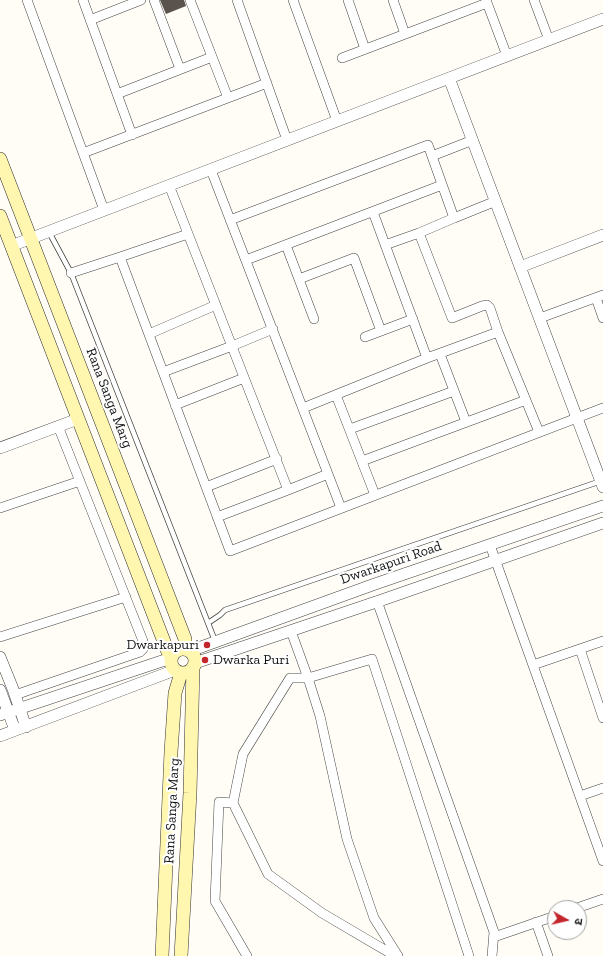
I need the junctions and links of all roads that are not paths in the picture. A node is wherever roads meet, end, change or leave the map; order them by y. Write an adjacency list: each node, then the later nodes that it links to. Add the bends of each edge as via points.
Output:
1 (27, 0): 29 (street)
2 (83, 0): 13 (street)
3 (141, 0): 13 (street)
4 (154, 0): 20 (street)
5 (190, 0): 18 (street)
6 (237, 0): 22 (street)
7 (293, 0): 25 (street)
8 (348, 0): 16 (street)
9 (393, 0): 14 (street)
10 (534, 0): 15 (street)
11 (486, 1): 14 (street); 17 (street)
12 (603, 19): 15 (street)
13 (90, 20): 23 (street)
14 (405, 34): 16 (street)
15 (549, 40): 17 (street)
16 (365, 49): 19 (street)
17 (507, 56): 21 (street)
18 (212, 57): 20 (street); 24 (street)
19 (342, 58)
20 (180, 69): 23 (street)
21 (449, 78): 25 (street); 28 (street)
22 (267, 83): 24 (street); 27 (street)
23 (117, 94): 26 (street)
24 (228, 98): 26 (street)
25 (337, 121): 27 (street)
26 (132, 134): 29 (street)
27 (287, 140): 32 (street)
28 (473, 140): 30 (street); 35 (street)
29 (83, 153): 36 (street)
30 (432, 156): 34 (street); 40 (street, via 428,145)
31 (0, 159): 45 (main road, Rana Sanga Marg)
32 (211, 170): 33 (street); 40 (street)
33 (169, 185): 36 (street); 43 (street)
34 (442, 185): 37 (street); 39 (street)
35 (496, 201): 39 (street); 51 (street)
36 (104, 210): 41 (street)
37 (373, 212): 46 (street); 47 (street)
38 (0, 216): 48 (main road)
39 (454, 218): 42 (street)
40 (230, 220): 50 (street)
41 (48, 232): 45 (street); 52 (lane)
42 (419, 233): 47 (street); 62 (street, via 452,318 488,305)
43 (188, 234): 49 (street); 55 (street)
44 (603, 235): 51 (street)
45 (31, 238): 48 (street); 107 (main road, Rana Sanga Marg)
46 (286, 245): 50 (street); 53 (street)
47 (386, 245): 57 (street)
48 (11, 246): 77 (main road)
49 (120, 257): 52 (street); 63 (street)
50 (246, 260): 60 (street)
51 (520, 267): 58 (street)
52 (71, 273): 100 (lane)
53 (299, 279): 56 (street); 61 (street, via 354,258)
54 (599, 296): 58 (street); 59 (street)
55 (216, 305): 63 (street); 65 (street)
56 (314, 318)
57 (413, 318): 61 (street); 67 (street)
58 (540, 318): 76 (street)
59 (603, 318)
60 (272, 329): 65 (street); 74 (street)
61 (381, 331): 64 (street)
62 (498, 332): 66 (street); 72 (street)
63 (149, 334): 68 (street)
64 (365, 337)
65 (232, 346): 68 (street); 69 (street)
66 (440, 354): 67 (street); 70 (street)
67 (427, 358): 71 (street)
68 (163, 372): 73 (street)
69 (244, 378): 73 (street); 83 (street)
70 (454, 390): 78 (street); 80 (street)
71 (336, 395): 74 (street); 80 (street)
72 (526, 400): 78 (street); 81 (street)
73 (175, 405): 88 (street)
74 (303, 408): 85 (street)
75 (603, 408): 76 (street)
76 (577, 418): 81 (street); 87 (street)
77 (78, 419): 79 (street); 108 (main road, via 165,645)
78 (466, 422): 84 (street)
79 (58, 426): 82 (street); 86 (street)
80 (350, 430): 84 (street)
81 (539, 432): 90 (street)
82 (0, 448)
83 (276, 460): 88 (street); 89 (street)
84 (362, 461): 90 (street)
85 (328, 474): 89 (street); 93 (street)
86 (80, 481): 92 (street); 98 (street)
87 (602, 483): 100 (lane, via 225,610)
88 (206, 487): 94 (street)
89 (288, 490): 94 (street)
90 (375, 495): 93 (street)
91 (603, 506): 96 (street, Dwarkapuri Road)
92 (0, 508)
93 (341, 508): 94 (street, via 230,550)
94 (217, 517)
95 (603, 523): 97 (street)
96 (490, 545): 97 (street); 104 (street, Dwarkapuri Road)
97 (495, 560): 99 (street); 109 (street)
98 (126, 597): 102 (street); 112 (street, via 143,641 143,650)
99 (377, 601): 101 (street); 128 (street)
100 (208, 623): 104 (lane)
101 (291, 630): 107 (street); 110 (street)
102 (0, 637)
103 (603, 641): 105 (street)
104 (216, 642): 107 (street, Dwarkapuri Road)
105 (580, 649): 109 (street); 113 (street)
106 (0, 657): 112 (street)
107 (191, 657): 108 (main road, via 178,650); 108 (main road, via 188,672); 130 (main road, Rana Sanga Marg, via 190,793)
108 (175, 664): 114 (street); 117 (street); 129 (main road, Rana Sanga Marg)
109 (533, 665): 121 (street)
110 (308, 678): 122 (street, via 290,678 244,754); 133 (street, via 320,716 347,840 374,918); 134 (street, via 372,659)
111 (0, 690): 115 (street)
112 (15, 695): 114 (street)
113 (600, 695): 116 (street)
114 (19, 708): 115 (street); 117 (street)
115 (4, 714): 118 (street)
116 (603, 718)
117 (26, 727): 118 (street)
118 (15, 730): 119 (street)
119 (0, 736)
120 (603, 788): 121 (street)
121 (580, 796): 123 (street)
122 (233, 802): 131 (street, via 219,802 214,901); 132 (street, via 268,874 322,913)
123 (603, 861)
124 (603, 899): 125 (street)
125 (587, 905)
126 (547, 919): 127 (street)
127 (536, 922): 128 (street); 136 (street)
128 (494, 937): 135 (street)
129 (162, 956)
130 (180, 956)
131 (247, 956)
132 (395, 956)
133 (398, 956)
134 (469, 956)
135 (492, 956)
136 (548, 956)

